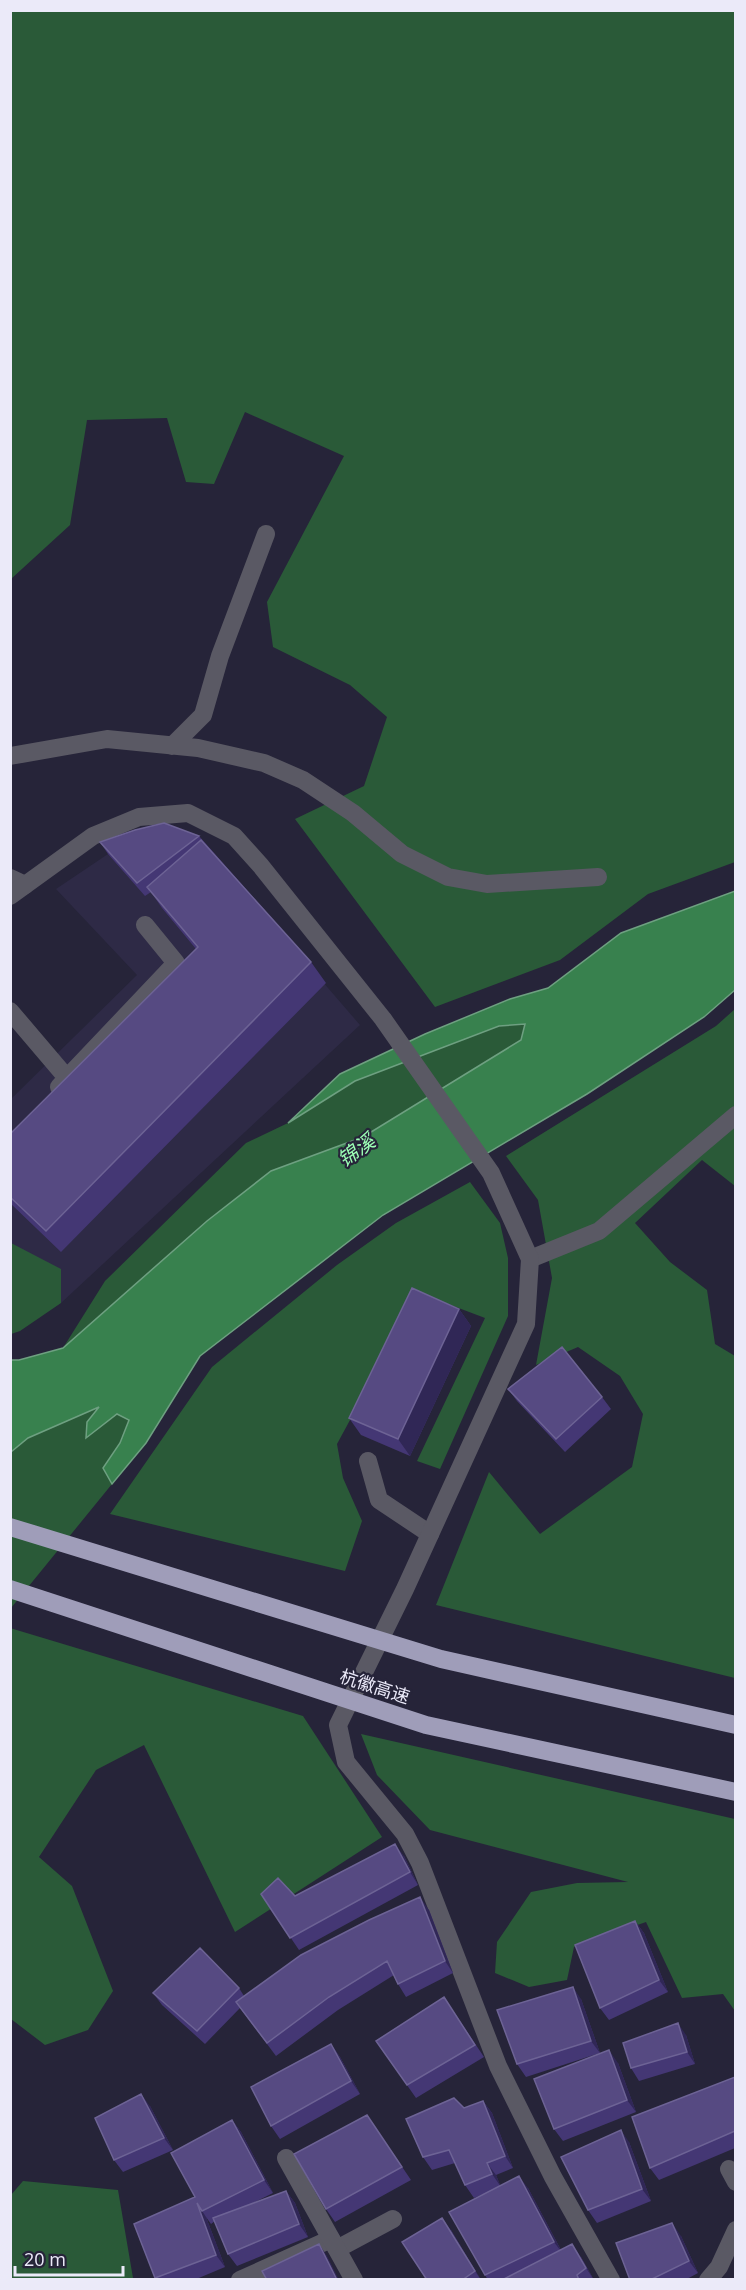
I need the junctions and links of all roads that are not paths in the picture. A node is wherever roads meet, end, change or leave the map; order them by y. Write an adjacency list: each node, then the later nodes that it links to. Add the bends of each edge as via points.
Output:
1 (266, 534): 2 (street, via 220,656 203,715)
2 (172, 746): 3 (street, via 107,739); 4 (street, via 198,748 264,764 303,780 353,813 402,854 448,877 487,884)
3 (10, 756)
4 (598, 877)
5 (15, 886): 11 (street, via 93,836 139,817 188,813 234,836 383,1019 491,1173)
6 (145, 925): 8 (street, via 176,963)
7 (10, 1011): 8 (street)
8 (68, 1078): 9 (street)
9 (43, 1103)
10 (735, 1115): 11 (street, via 599,1231)
11 (530, 1259): 14 (street, via 526,1324)
12 (368, 1461): 14 (street, via 379,1500)
13 (10, 1527): 16 (highway, via 441,1659)
14 (430, 1534): 24 (street, via 338,1725 346,1762 405,1834 420,1863 498,2066 553,2177)
15 (10, 1588): 17 (highway, 杭徽高速, via 426,1725)
16 (735, 1725)
17 (735, 1792)
18 (286, 2158): 21 (street)
19 (393, 2219): 21 (street)
20 (735, 2230): 25 (street, via 719,2267)
21 (334, 2244): 22 (street); 23 (street)
22 (240, 2280)
23 (354, 2280)
24 (611, 2280)
25 (708, 2280)

